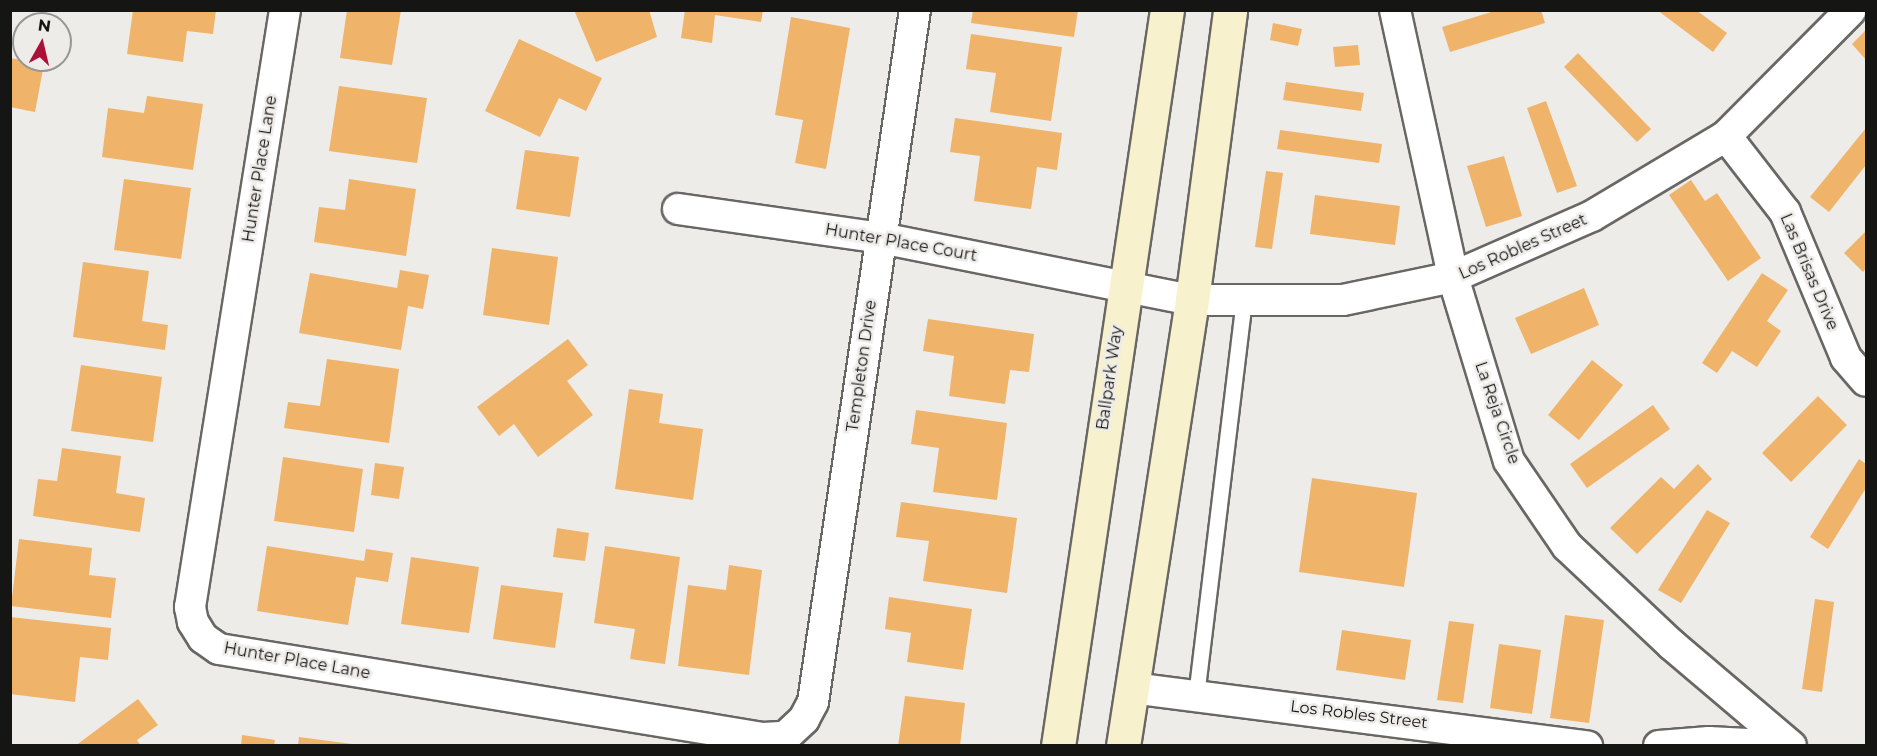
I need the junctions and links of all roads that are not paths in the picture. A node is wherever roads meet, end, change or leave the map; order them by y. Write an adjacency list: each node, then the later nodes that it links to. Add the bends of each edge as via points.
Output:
1 (285, 10): 17 (street, Hunter Place Lane, via 190,607 193,622 203,638 219,649 763,738 785,737)
2 (915, 10): 9 (street, Templeton Drive)
3 (1167, 10): 11 (main road, Ballpark Way)
4 (1230, 10): 12 (main road)
5 (1395, 10): 10 (street, La Reja Circle)
6 (1851, 10): 7 (street, Los Robles Street)
7 (1726, 136): 10 (street, Los Robles Street, via 1592,216); 14 (street, Las Brisas Drive, via 1785,212 1846,358)
8 (678, 209): 9 (street, Hunter Place Court)
9 (881, 238): 11 (street, Hunter Place Court); 17 (street, Templeton Drive, via 813,702)
10 (1453, 277): 13 (street, Los Robles Street, via 1343,300); 22 (street, La Reja Circle, via 1509,461 1567,546 1672,645)
11 (1124, 285): 12 (street, Los Robles Street); 18 (main road, Ballpark Way)
12 (1192, 300): 13 (street, Los Robles Street); 15 (main road)
13 (1244, 300): 16 (lane)
14 (1866, 381)
15 (1132, 688): 16 (street, Los Robles Street); 19 (main road)
16 (1196, 696): 20 (street, Los Robles Street)
17 (804, 719)
18 (1058, 746)
19 (1123, 746)
20 (1587, 746)
21 (1659, 746): 22 (street, via 1709,742)
22 (1789, 746)

